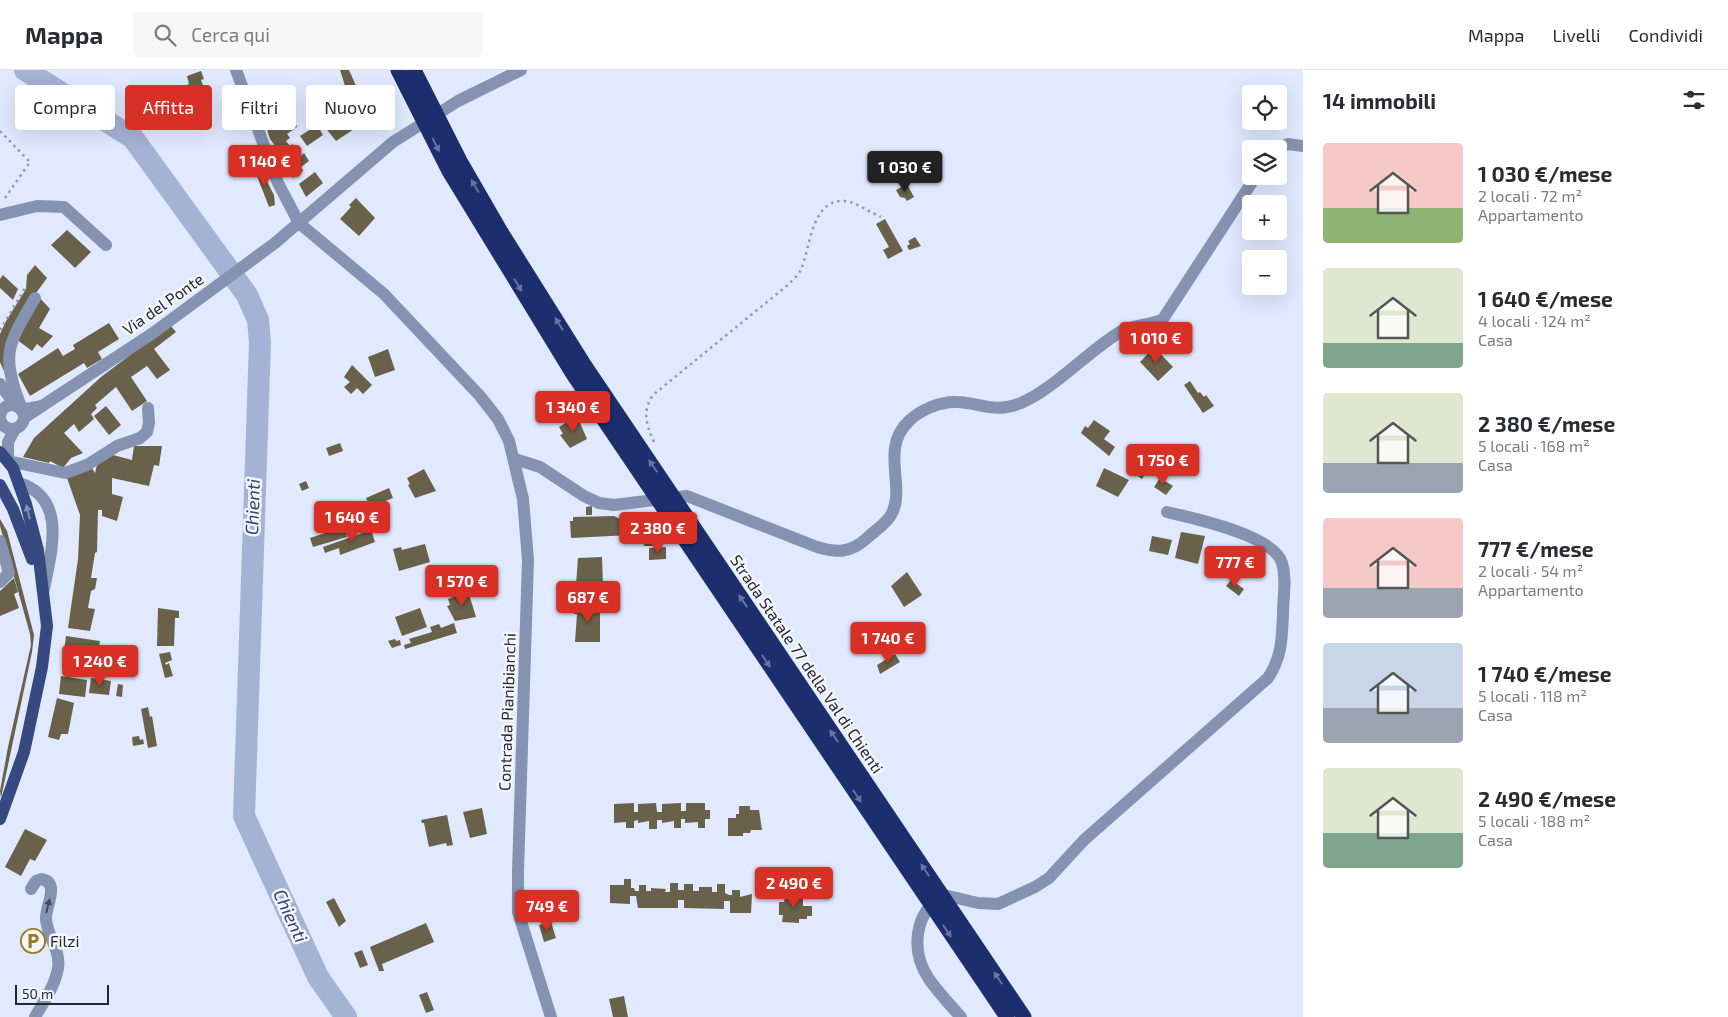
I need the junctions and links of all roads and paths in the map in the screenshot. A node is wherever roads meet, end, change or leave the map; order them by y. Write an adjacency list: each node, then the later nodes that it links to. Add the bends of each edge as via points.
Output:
1 (236, 70): 12 (street, via 278,183)
2 (398, 70): 32 (highway, Strada Statale 77 della Val di Chienti, one-way to 32, via 449,171 573,374)
3 (414, 70): 32 (highway, Strada Statale 77 della Val di Chienti, one-way to 3, via 585,366 460,161)
4 (521, 70): 12 (street, Via del Ponte, via 458,101 405,134)
5 (0, 131): 9 (path, via 30,162)
6 (1287, 144): 7 (street)
7 (1303, 146)
8 (1250, 185): 21 (street, via 1163,319 1122,331 1021,403 991,409 957,402 942,404 924,410 908,422 893,455 897,495 891,515 848,551 833,552 817,547 687,496 599,503 540,467)
9 (0, 206)
10 (0, 214): 13 (street, via 37,206 64,207)
11 (881, 218): 20 (path, via 850,202 828,206 813,226 800,271 789,284 653,395 645,419)
12 (299, 223): 19 (street, Via del Ponte, via 153,333 42,406); 21 (street, Contrada Pianibianchi, via 384,294 454,366 498,419)
13 (106, 245)
14 (25, 288): 16 (path)
15 (35, 298): 19 (street, via 12,338 7,358 20,404)
16 (0, 330)
17 (1, 386): 19 (street)
18 (148, 408): 22 (street, via 147,432 87,465 65,473)
19 (10, 417): 22 (street)
20 (656, 448)
21 (515, 459): 34 (street, Contrada Pianibianchi, via 523,499 528,560 518,912)
22 (7, 460): 23 (main road, via 10,474); 24 (main road)
23 (0, 478)
24 (19, 483): 29 (main road, one-way to 24, via 38,550); 29 (street, via 28,485 44,498 55,534)
25 (0, 485): 29 (main road, via 24,535)
26 (1167, 512): 35 (street, via 1214,522 1275,552 1282,562 1284,575 1282,649 1277,666 1268,678 1084,840 1042,882 998,904 944,895 929,906 920,922 919,956 929,978)
27 (0, 541): 28 (street, via 9,573)
28 (0, 582)
29 (43, 594): 30 (main road, via 47,626 42,667 24,752)
30 (0, 819)
31 (31, 888): 33 (street, one-way to 31, via 59,966 46,920 51,888 41,879)
32 (965, 944): 36 (highway, Strada Statale 77 della Val di Chienti); 37 (highway, Strada Statale 77 della Val di Chienti, one-way to 32)
33 (35, 1017)
34 (551, 1017)
35 (961, 1017)
36 (1007, 1017)
37 (1024, 1017)

